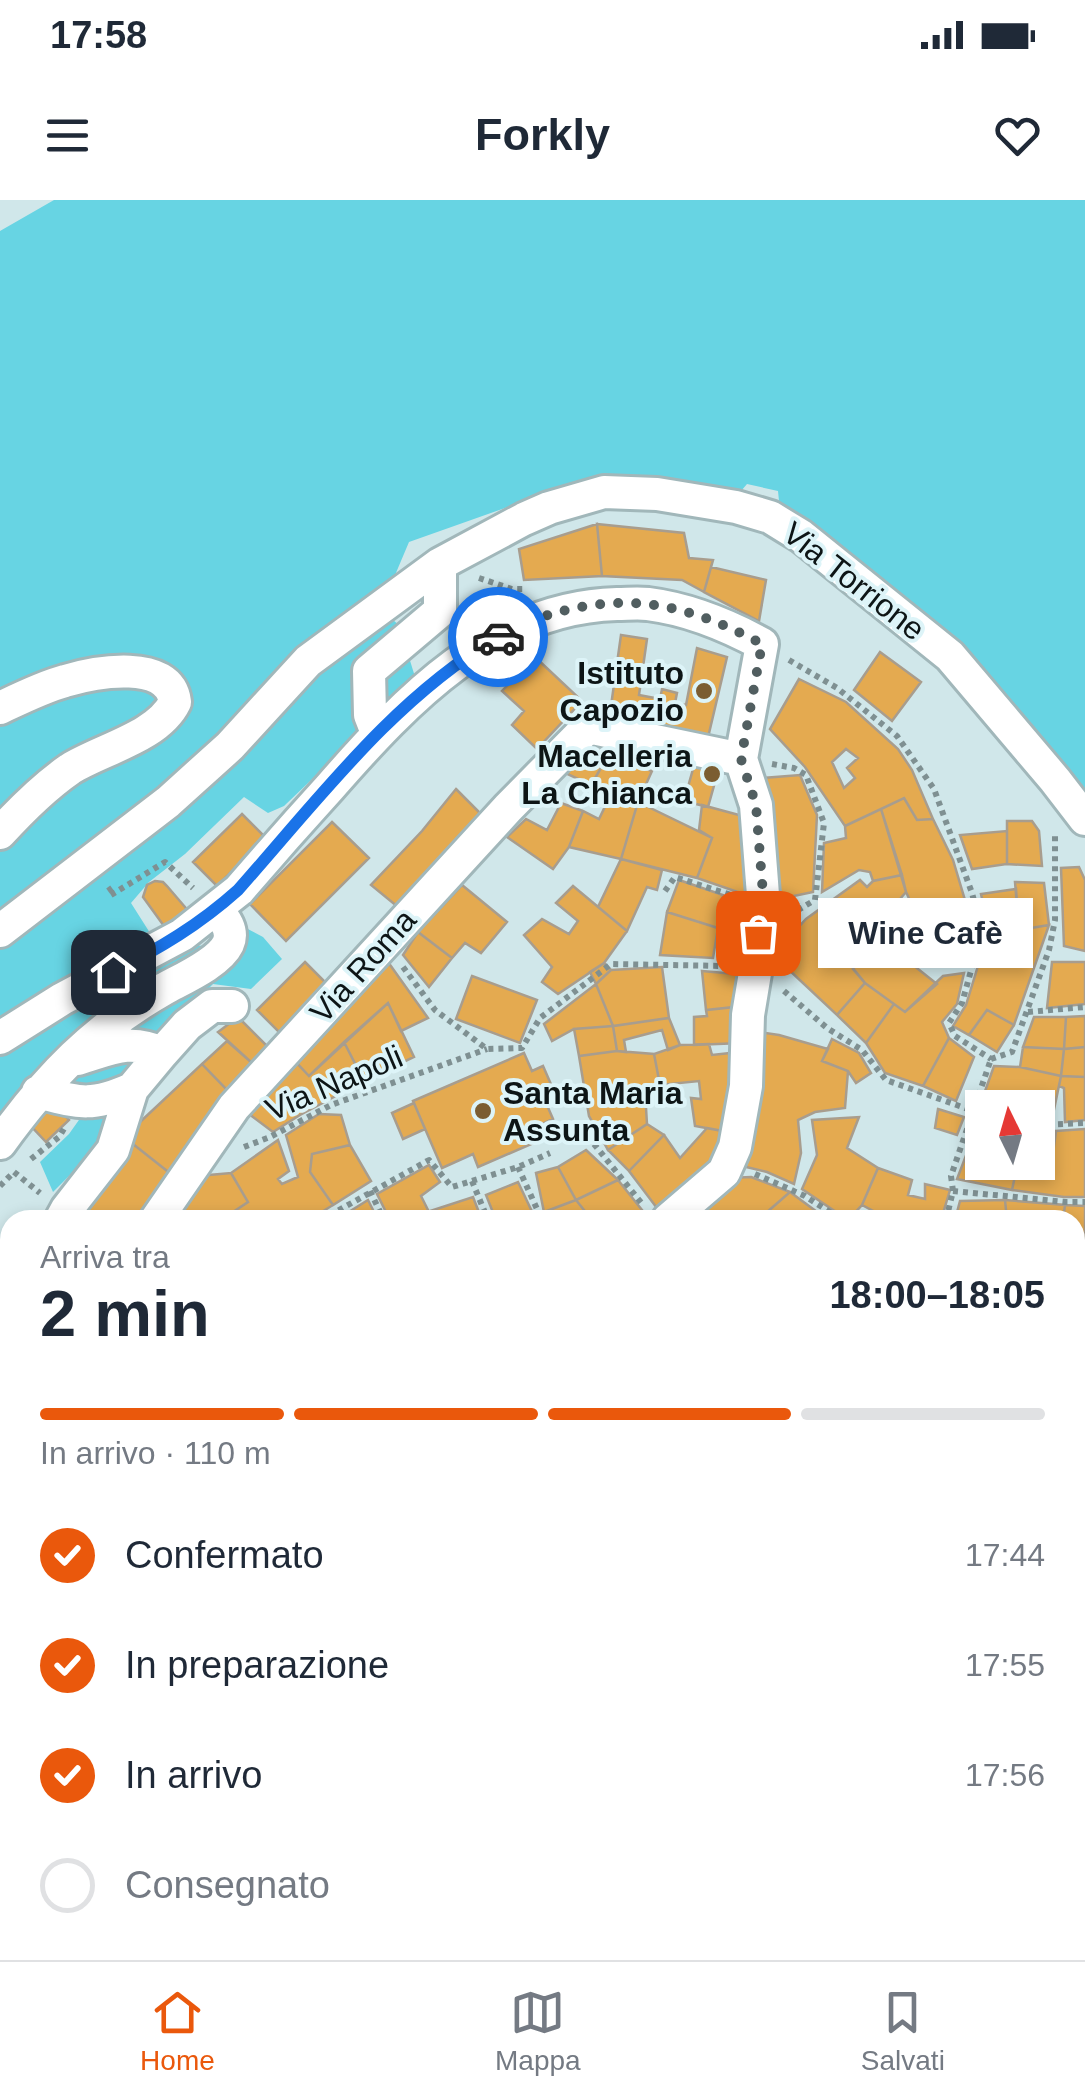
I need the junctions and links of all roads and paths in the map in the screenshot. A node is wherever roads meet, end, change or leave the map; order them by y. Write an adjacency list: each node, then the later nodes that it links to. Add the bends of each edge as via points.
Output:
1 (440, 564): 4 (street, via 440,611 369,671); 6 (street, Via Torrione, via 549,508 604,492 657,494 759,513 801,536 950,656); 13 (street, Via Torrione, via 308,661 168,802)
2 (762, 644): 4 (street, via 697,615 646,604 550,614 471,652); 5 (street); 23 (path, via 837,688 897,736 934,789 982,931 962,1004 949,1024 955,1036)
3 (0, 708): 8 (street, via 66,680 122,672 162,680 175,702 152,728 49,785)
4 (376, 734): 12 (street)
5 (741, 759): 11 (path, via 806,775 824,823); 14 (street, Via Roma, via 588,728); 16 (street, via 756,805 763,894)
6 (1055, 780): 7 (street, Via Torrione); 19 (path, via 1055,920)
7 (1085, 819)
8 (0, 833)
9 (665, 891): 10 (path, via 674,877)
10 (724, 892)
11 (816, 892)
12 (216, 910): 20 (street); 24 (street, via 229,932 219,956 143,1001)
13 (0, 930)
14 (384, 942): 21 (path, via 435,1010); 36 (street, Via Roma, via 234,1107)
15 (712, 965): 21 (path, Via Napoli, via 611,964 540,1018 522,1048)
16 (756, 968): 29 (path, via 862,1050 886,1080); 38 (street, via 746,1086)
17 (232, 1006): 22 (street, via 212,1006)
18 (1085, 1007): 19 (path)
19 (1028, 1012): 23 (path, via 1012,1052)
20 (0, 1038)
21 (487, 1049): 36 (path, Via Napoli, via 331,1105 242,1148)
22 (162, 1054): 24 (street, via 126,1044); 25 (street)
23 (991, 1059): 26 (path)
24 (64, 1064): 27 (street)
25 (132, 1089): 28 (street); 44 (street, via 113,1150)
26 (980, 1090)
27 (38, 1092): 28 (street); 35 (street)
28 (80, 1103): 35 (path, via 60,1137)
29 (965, 1109)
30 (1085, 1123): 31 (path)
31 (1055, 1124)
32 (965, 1132): 42 (path, via 950,1176)
33 (594, 1144): 50 (path)
34 (550, 1153): 37 (path)
35 (7, 1157): 40 (path); 44 (path)
36 (199, 1158): 45 (street, Via Roma)
37 (518, 1167): 39 (path); 49 (path)
38 (724, 1172): 51 (street); 52 (path, via 758,1174)
39 (472, 1181): 41 (path, via 452,1187 429,1160); 48 (path)
40 (0, 1186)
41 (370, 1191): 46 (path); 47 (path)
42 (954, 1191): 43 (path); 53 (path)
43 (1085, 1202)
44 (58, 1209)
45 (163, 1210)
46 (338, 1210)
47 (379, 1210)
48 (484, 1210)
49 (537, 1210)
50 (654, 1210)
51 (659, 1210)
52 (827, 1210)
53 (949, 1210)

